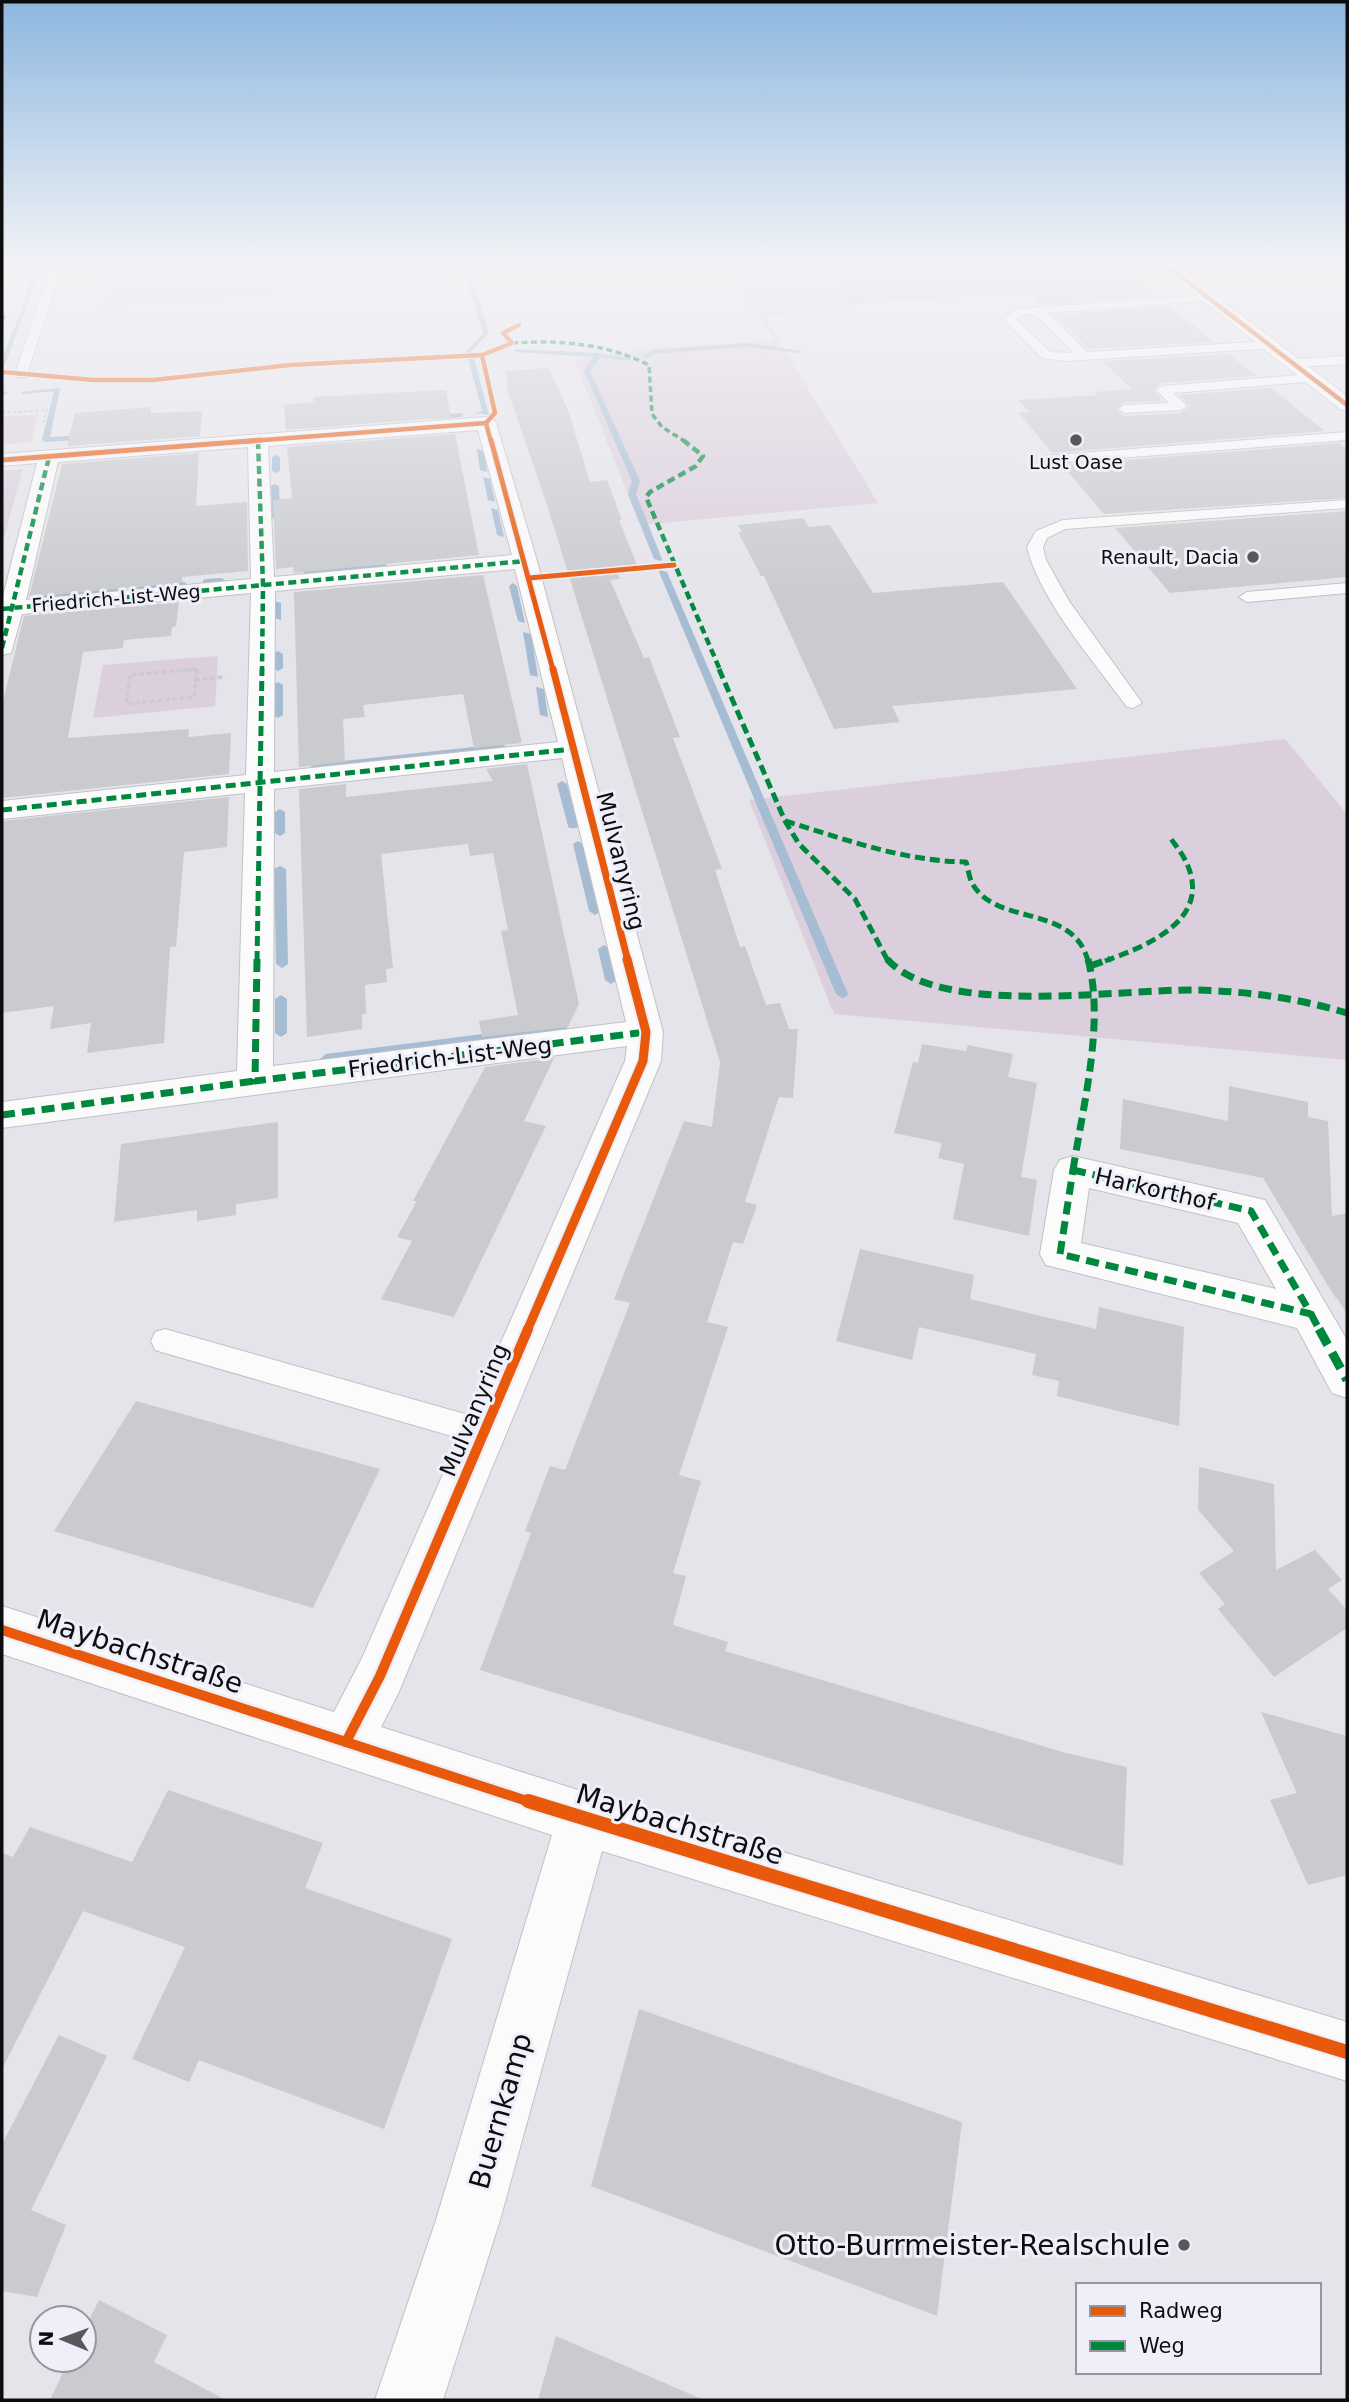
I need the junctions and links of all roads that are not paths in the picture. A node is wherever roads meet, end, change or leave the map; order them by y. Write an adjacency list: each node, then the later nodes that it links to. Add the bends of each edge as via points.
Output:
1 (1309, 374): 2 (street)
2 (1314, 378): 3 (street); 4 (lane, via 1162,390 1180,406)
3 (1347, 405)
4 (1125, 410)
5 (1347, 436): 9 (lane)
6 (258, 441): 7 (street, Mulvanyring); 11 (street, Mulvanyring, via 486,423); 12 (street)
7 (49, 457): 8 (street, Mulvanyring); 15 (street, Friedrich-List-Weg)
8 (2, 460)
9 (1043, 460)
10 (1347, 504): 17 (lane, via 1062,525 1038,537 1035,549 1055,596)
11 (526, 561): 12 (street, Friedrich-List-Weg); 18 (street, Mulvanyring)
12 (263, 585): 15 (street, Friedrich-List-Weg); 19 (street)
13 (1347, 588): 14 (lane)
14 (1247, 597)
15 (7, 608): 16 (street, Friedrich-List-Weg)
16 (2, 648)
17 (1133, 703)
18 (573, 749): 19 (street); 21 (street, Mulvanyring)
19 (260, 784): 20 (street); 22 (street)
20 (2, 810)
21 (646, 1032): 22 (street, Friedrich-List-Weg); 27 (street, Mulvanyring, via 643,1060)
22 (255, 1081): 23 (street, Friedrich-List-Weg)
23 (2, 1115)
24 (1311, 1314): 24 (street, Harkorthof, via 1251,1211 1073,1170 1060,1254); 26 (street, Harkorthof)
25 (165, 1341): 27 (lane)
26 (1347, 1380)
27 (485, 1433): 29 (street, Mulvanyring, via 380,1676)
28 (2, 1630): 29 (street, Maybachstraße)
29 (346, 1742): 30 (street, Maybachstraße)
30 (584, 1819): 31 (street, Maybachstraße); 32 (street, Buernkamp, via 468,2220)
31 (1347, 2052)
32 (409, 2400)

